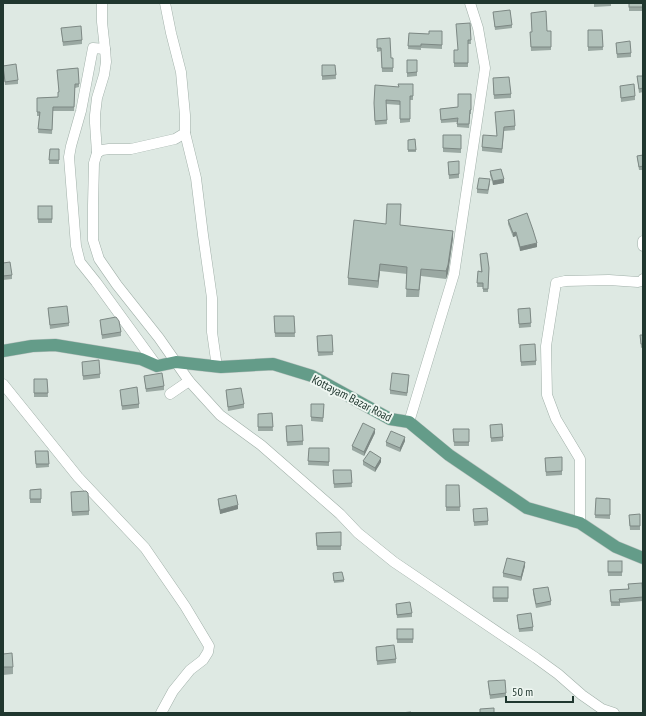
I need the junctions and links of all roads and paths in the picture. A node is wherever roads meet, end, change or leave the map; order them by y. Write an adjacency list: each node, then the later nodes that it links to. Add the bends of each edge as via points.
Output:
1 (102, 3): 4 (street)
2 (166, 3): 5 (street, via 180,72)
3 (470, 3): 17 (street, via 478,28 485,68 454,274)
4 (106, 48): 6 (street, via 104,75 95,115); 12 (street, via 93,48 69,157 76,246 80,262)
5 (185, 133): 6 (street, via 175,139 131,149 109,149); 13 (street, via 196,178 212,298 212,332)
6 (97, 153): 11 (street, via 94,163 93,205 93,240 96,251 117,285 159,338)
7 (643, 241): 8 (street)
8 (643, 246)
9 (643, 279): 18 (street, via 638,282 615,280 556,283 546,346 546,395 556,419 580,459)
10 (3, 351): 12 (main road, via 55,345 141,358)
11 (174, 363): 12 (main road, Kottayam Bazar Road); 13 (main road, Kottayam Bazar Road); 14 (street)
12 (157, 366)
13 (217, 366): 17 (main road, Kottayam Bazar Road, via 273,364 312,376 390,419)
14 (189, 381): 16 (street); 21 (street, via 220,415 261,445 358,533 394,562 536,658 602,709)
15 (3, 384): 20 (street, via 78,477 145,548 209,646 203,660 190,670 173,690)
16 (170, 394)
17 (409, 422): 18 (main road, Kottayam Bazar Road, via 449,455 527,508)
18 (580, 523): 19 (main road, Kottayam Bazar Road, via 616,547)
19 (643, 558)
20 (161, 713)
21 (614, 713)

